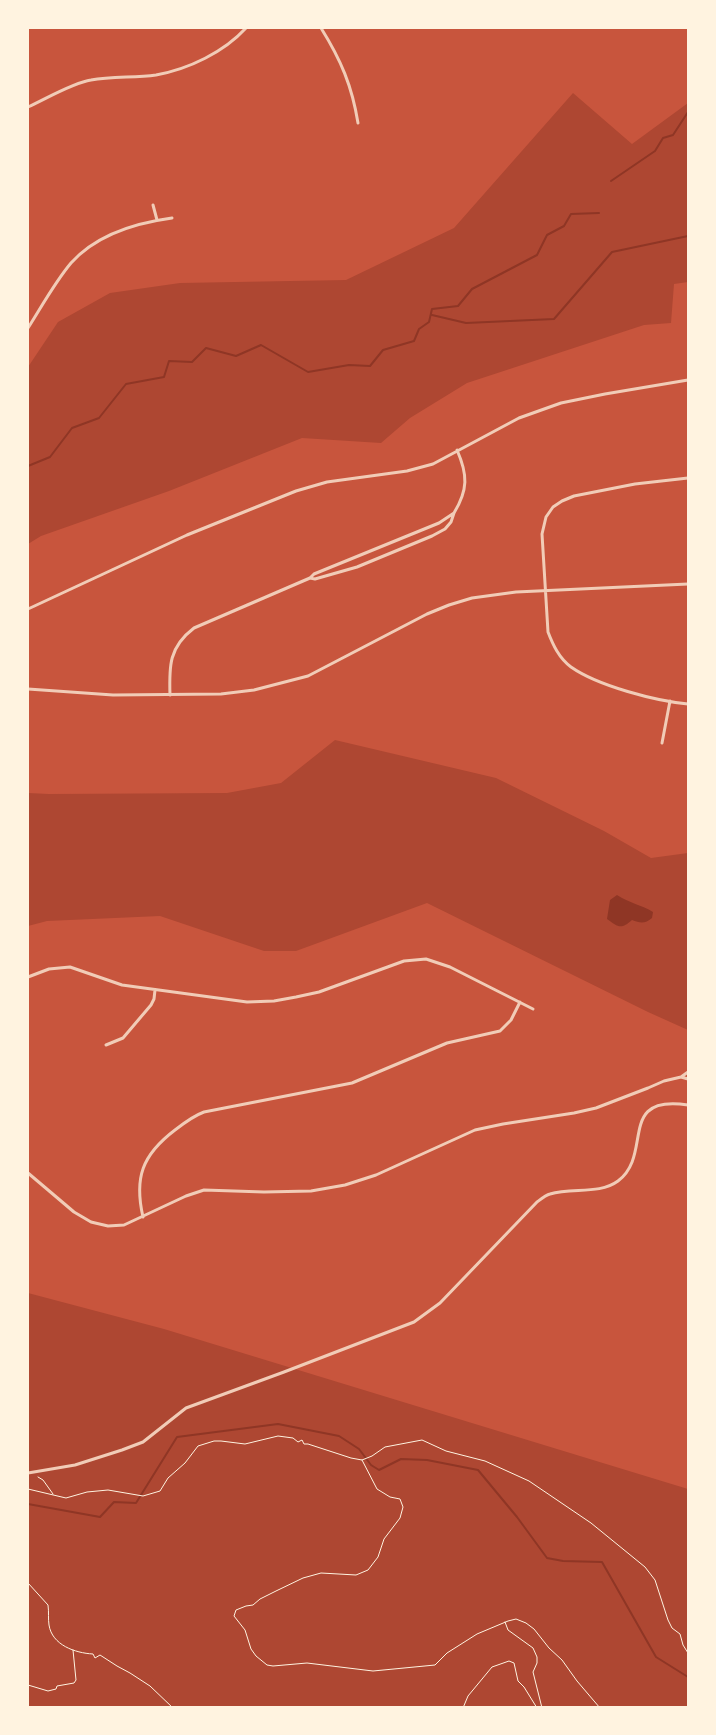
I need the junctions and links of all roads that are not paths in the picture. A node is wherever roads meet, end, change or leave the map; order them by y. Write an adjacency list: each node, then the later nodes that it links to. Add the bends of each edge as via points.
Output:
1 (246, 28): 3 (street, via 221,50 175,70 156,75 89,80)
2 (322, 28): 4 (street, via 348,79)
3 (28, 107)
4 (358, 123)
5 (154, 205): 7 (street)
6 (172, 218): 7 (street)
7 (156, 220): 8 (street, via 122,229 78,256)
8 (28, 328)
9 (688, 380): 10 (street, via 561,404 519,418)
10 (457, 450): 12 (street, via 466,478 464,492); 16 (street, via 433,464 408,472 327,482 296,492 188,535)
11 (688, 478): 15 (street, via 574,496 553,507 546,517 542,534)
12 (454, 513): 13 (street, via 439,523); 13 (street, via 445,529 432,536 356,566)
13 (310, 578): 18 (street, via 206,622 182,637 172,653)
14 (688, 584): 15 (street)
15 (546, 591): 18 (street, via 496,594 450,605 308,676 278,685 221,694); 19 (street, via 548,632 553,645 571,666 601,682)
16 (28, 609)
17 (28, 689): 18 (street)
18 (170, 695)
19 (670, 701): 20 (street); 21 (street)
20 (688, 704)
21 (662, 743)
22 (28, 977): 23 (street, via 49,969 70,967 111,982)
23 (155, 990): 24 (street, via 224,1000 274,1001 319,992 404,961 426,959 450,967); 26 (street, via 154,999 123,1038)
24 (520, 1002): 25 (street); 32 (street, via 511,1020 500,1031 447,1043 352,1083 204,1112 189,1119 154,1148 145,1162 139,1192)
25 (533, 1008)
26 (106, 1045)
27 (688, 1072): 28 (street)
28 (681, 1076): 29 (street); 32 (street, via 574,1114 475,1130 376,1175 345,1185 311,1191 204,1190)
29 (688, 1079)
30 (688, 1105): 33 (street, via 666,1104 648,1111 639,1128 628,1170 618,1181 604,1187 550,1194 537,1202 440,1303 414,1322 186,1408 143,1442 75,1465)
31 (28, 1173): 32 (street, via 74,1212 91,1222 124,1226)
32 (143, 1217)
33 (29, 1472)

